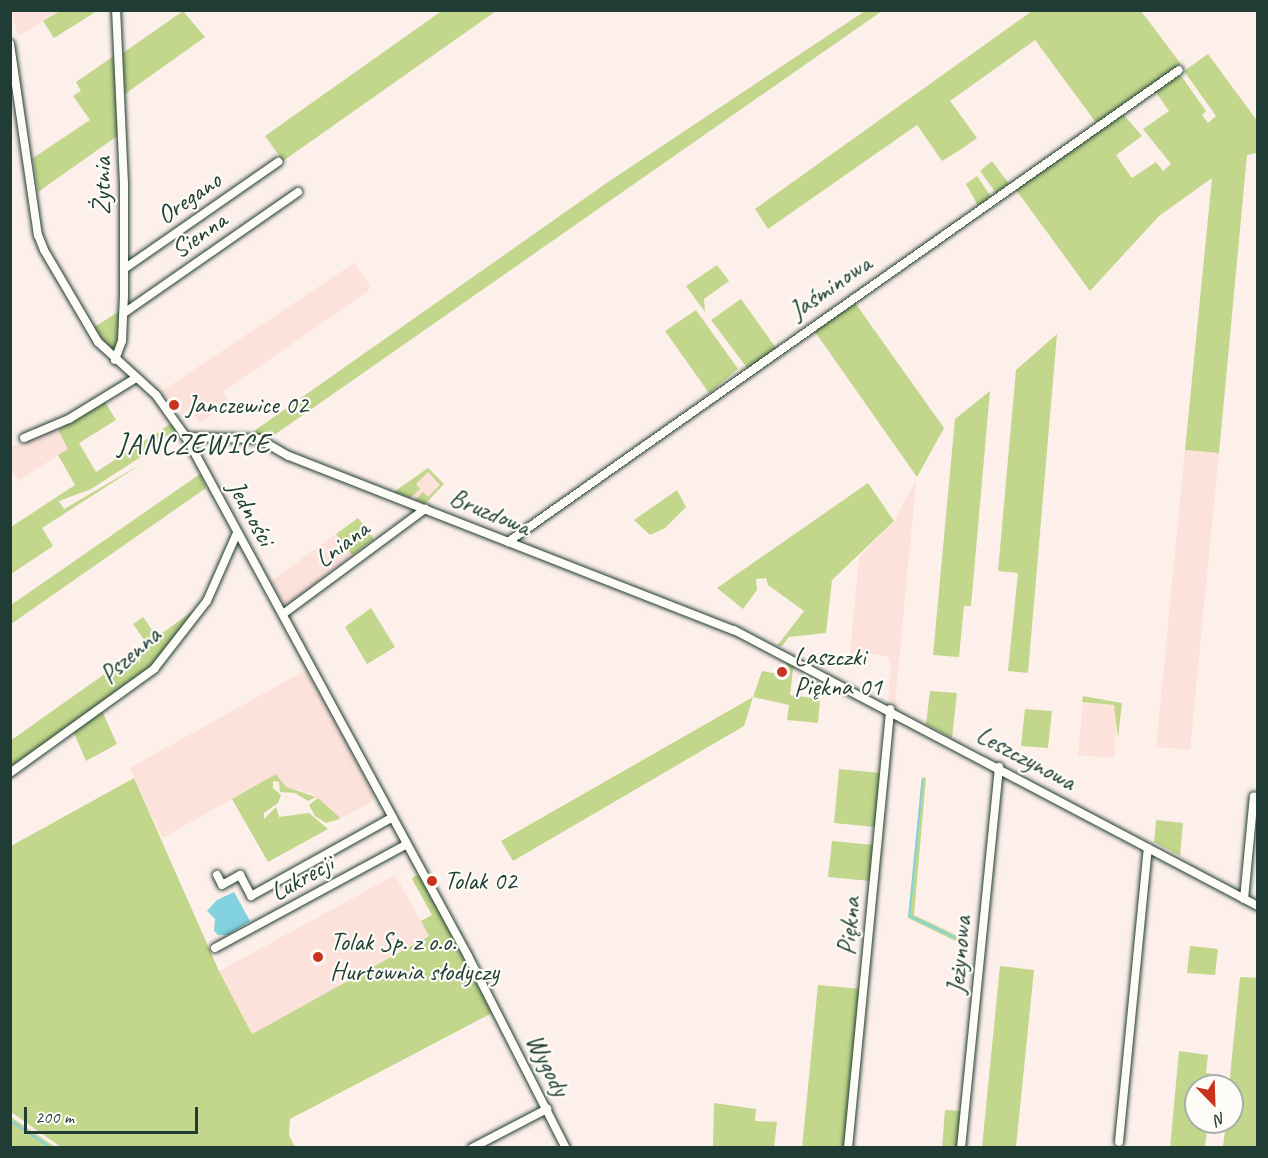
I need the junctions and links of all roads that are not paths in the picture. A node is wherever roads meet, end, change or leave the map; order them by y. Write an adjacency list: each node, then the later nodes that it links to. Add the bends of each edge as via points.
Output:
1 (116, 10): 6 (street, Żytnia, via 124,184)
2 (10, 44): 8 (street, Jedności, via 40,242 84,323)
3 (1179, 70): 14 (street, Jaśminowa)
4 (279, 162): 6 (street, Oregano)
5 (298, 192): 7 (street, Sienna)
6 (123, 269): 7 (street, Żytnia)
7 (124, 314): 8 (street, Żytnia, via 121,350)
8 (115, 360): 9 (street, Jedności)
9 (136, 378): 10 (street, Jedności, via 156,395); 11 (street, via 69,419)
10 (186, 437): 12 (street, Bruzdowa, via 259,439 289,456); 13 (street, Jedności)
11 (24, 438)
12 (425, 509): 14 (street, Bruzdowa); 15 (street, Lniana)
13 (237, 533): 15 (street, Jedności); 19 (street, Pszenna, via 207,602 154,669)
14 (508, 542): 16 (street, Bruzdowa)
15 (283, 614): 21 (street, Jedności)
16 (775, 649): 17 (street, Leszczynowa)
17 (890, 709): 18 (street, Leszczynowa); 33 (street, Piękna)
18 (999, 767): 23 (street, Leszczynowa); 34 (street, Jeżynowa)
19 (10, 773)
20 (1254, 796): 25 (street)
21 (393, 817): 22 (street, Jedności); 24 (street, via 251,896 240,875 222,885)
22 (408, 844): 27 (street, Lukrecji); 28 (street, Jedności)
23 (1148, 848): 25 (street, Leszczynowa); 30 (street)
24 (217, 875)
25 (1244, 899): 26 (street, Leszczynowa)
26 (1257, 906)
27 (215, 948)
28 (493, 1002): 29 (street, Wygody)
29 (547, 1109): 31 (street); 32 (street, Wygody)
30 (1119, 1142)
31 (472, 1148)
32 (566, 1148)
33 (848, 1148)
34 (961, 1148)

